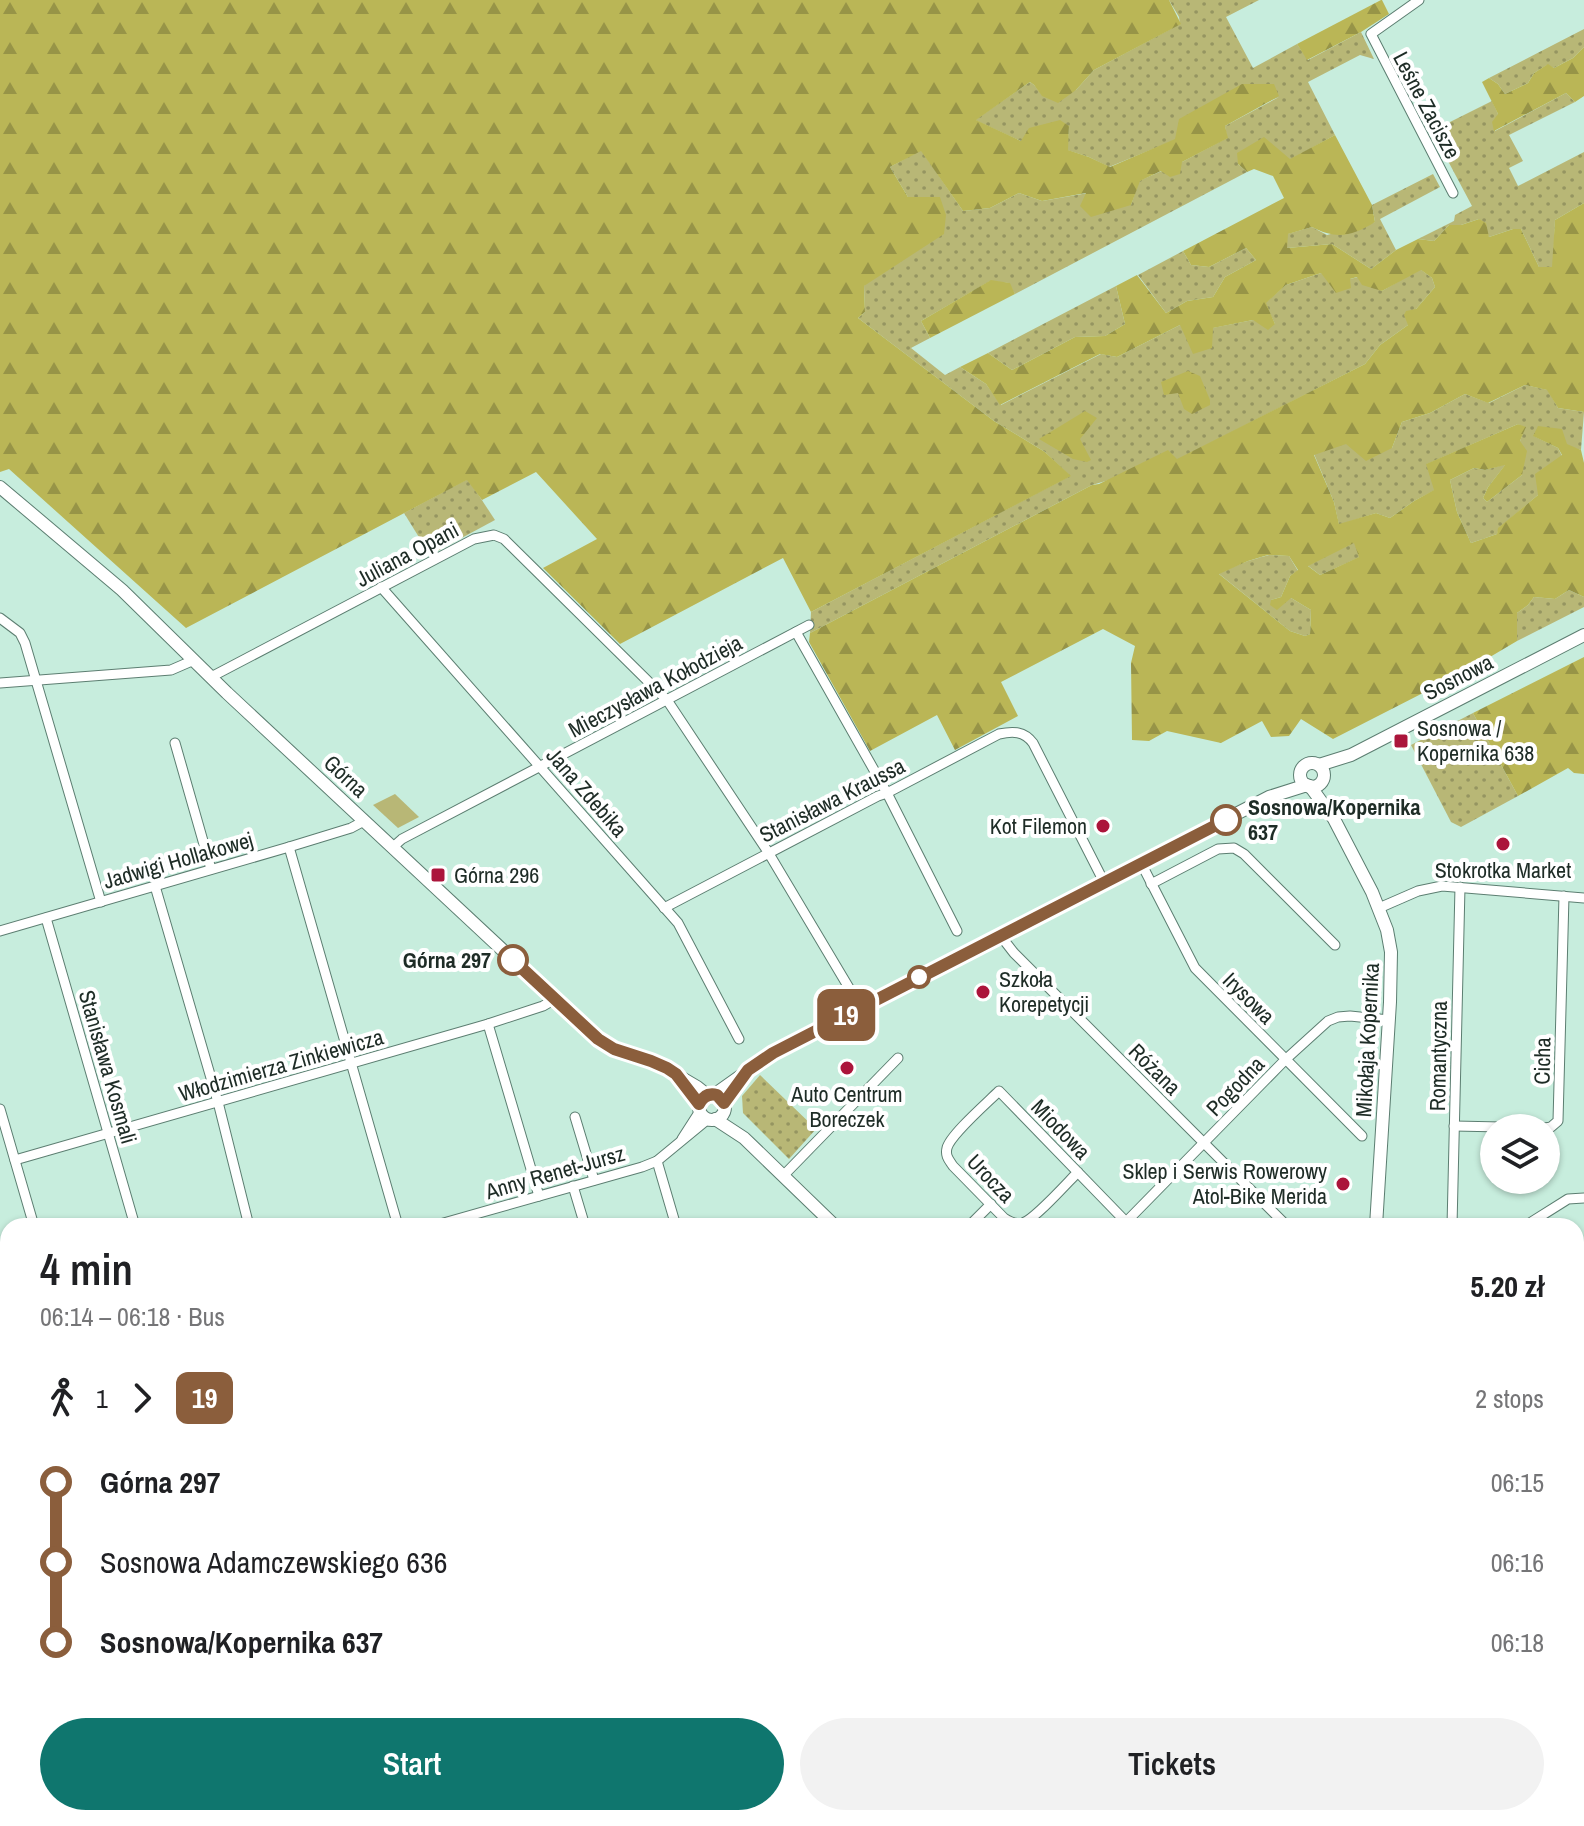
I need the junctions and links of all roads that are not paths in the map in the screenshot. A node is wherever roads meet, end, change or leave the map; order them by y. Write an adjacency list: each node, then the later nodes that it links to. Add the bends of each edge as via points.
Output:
1 (1419, 0): 2 (street, Leśne Zacisze, via 1371,34)
2 (1453, 193)
3 (0, 487): 9 (street, Górna, via 106,576)
4 (381, 587): 10 (street, Juliana Opani); 13 (street, Juliana Opani, via 474,539 494,535 504,539); 15 (street, Jana Zdebika)
5 (0, 618): 11 (street, via 24,639)
6 (809, 625): 7 (street, Mieczysława Kołodzieja)
7 (796, 632): 13 (street, Mieczysława Kołodzieja); 17 (street)
8 (1584, 635): 16 (street, Sosnowa)
9 (194, 660): 10 (street, Górna); 11 (street, via 171,670)
10 (211, 677): 18 (street, Górna)
11 (36, 680): 12 (street); 30 (street)
12 (0, 683)
13 (667, 700): 15 (street, Mieczysława Kołodzieja); 21 (street)
14 (175, 743): 23 (street)
15 (541, 766): 20 (street, Mieczysława Kołodzieja); 31 (street, Jana Zdebika)
16 (1314, 778): 22 (street, Sosnowa); 32 (street, Mikołaja Kopernika)
17 (887, 793): 21 (street, Stanisława Kraussa); 24 (street, Stanisława Kraussa, via 999,734 1019,732 1033,743); 35 (street)
18 (364, 821): 19 (street, Jadwigi Hollakowej); 20 (street, Górna)
19 (289, 847): 23 (street, Jadwigi Hollakowej); 45 (street)
20 (393, 847): 38 (street, Górna)
21 (768, 852): 31 (street, Stanisława Kraussa); 39 (street)
22 (1141, 863): 24 (street, Sosnowa); 25 (street, Irysowa)
23 (211, 869): 26 (street, Jadwigi Hollakowej)
24 (1104, 882): 36 (street, Sosnowa)
25 (1151, 884): 37 (street, via 1218,849 1234,848); 44 (street, Irysowa, via 1195,968)
26 (155, 886): 30 (street, Jadwigi Hollakowej); 47 (street)
27 (1460, 887): 28 (street); 32 (street, via 1424,889); 51 (street, Romantyczna)
28 (1564, 896): 29 (street); 51 (street, Cicha, via 1558,1121 1545,1128)
29 (1584, 898)
30 (101, 902): 33 (street, Jadwigi Hollakowej)
31 (664, 908): 42 (street, Jana Zdebika, via 678,923)
32 (1379, 908): 40 (street, Mikołaja Kopernika, via 1391,952)
33 (46, 918): 34 (street, Jadwigi Hollakowej); 52 (street, Stanisława Kosmali)
34 (0, 931)
35 (957, 931)
36 (1000, 935): 39 (street, Sosnowa); 54 (street, Różana)
37 (1335, 945)
38 (555, 999): 41 (street, Włodzimierza Zinkiewicza); 48 (street, Górna, via 598,1039 676,1074)
39 (861, 1008): 48 (street, Sosnowa, via 773,1053)
40 (1389, 1020): 44 (street, Pogodna, via 1338,1017); 78 (street, Mikołaja Kopernika)
41 (488, 1024): 45 (street, Włodzimierza Zinkiewicza); 61 (street)
42 (739, 1039)
43 (898, 1058): 58 (street)
44 (1285, 1060): 53 (street, Irysowa); 54 (street, Pogodna)
45 (351, 1063): 47 (street, Włodzimierza Zinkiewicza); 67 (street)
46 (999, 1091): 57 (street, Miodowa); 63 (street, Urocza, via 947,1151 953,1166)
47 (218, 1102): 52 (street, Włodzimierza Zinkiewicza); 66 (street)
48 (711, 1107): 56 (street, Anny Renet-Jursz); 58 (street, Górna)
49 (0, 1109): 55 (street)
50 (575, 1117): 59 (street)
51 (1454, 1126): 79 (street, Romantyczna)
52 (109, 1134): 55 (street, Włodzimierza Zinkiewicza); 65 (street, Stanisława Kosmali)
53 (1362, 1136)
54 (1204, 1143): 76 (street, Pogodna); 77 (street, Różana)
55 (15, 1160): 64 (street)
56 (657, 1161): 59 (street, Anny Renet-Jursz); 70 (street)
57 (1078, 1172): 74 (street, Urocza); 75 (street, Miodowa)
58 (783, 1176): 71 (street, Górna)
59 (594, 1180): 60 (street, Anny Renet-Jursz)
60 (573, 1186): 61 (street, Anny Renet-Jursz); 69 (street)
61 (539, 1196): 68 (street, Anny Renet-Jursz)
62 (1580, 1198): 80 (street, via 1568,1199)
63 (991, 1204): 72 (street); 73 (street, Urocza)
64 (32, 1218)
65 (133, 1218)
66 (247, 1218)
67 (396, 1218)
68 (461, 1218)
69 (583, 1218)
70 (674, 1218)
71 (827, 1218)
72 (977, 1218)
73 (1006, 1218)
74 (1029, 1218)
75 (1122, 1218)
76 (1134, 1218)
77 (1279, 1218)
78 (1377, 1218)
79 (1452, 1218)
80 (1537, 1218)

